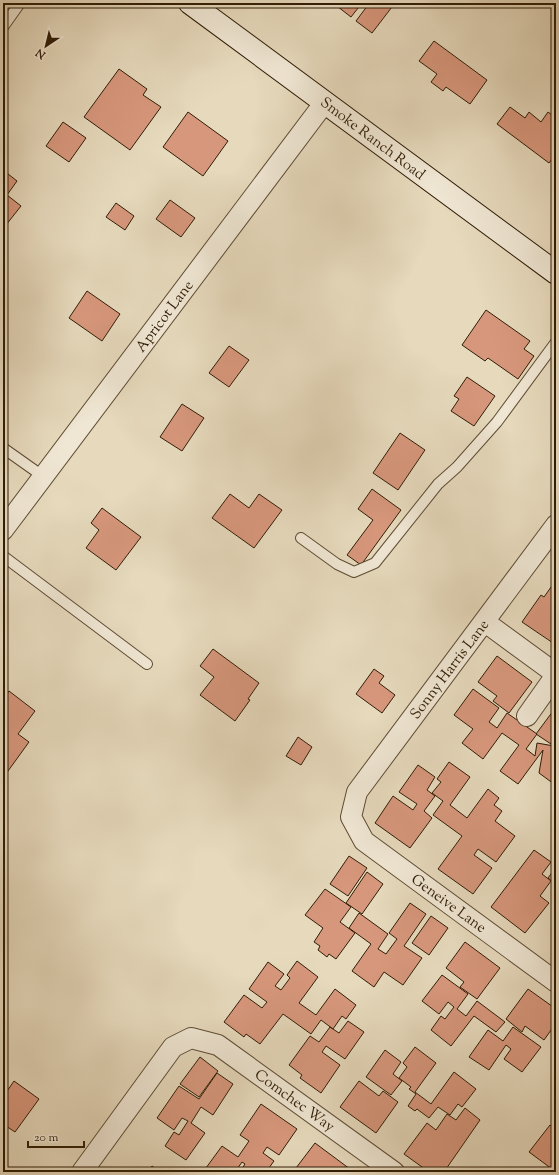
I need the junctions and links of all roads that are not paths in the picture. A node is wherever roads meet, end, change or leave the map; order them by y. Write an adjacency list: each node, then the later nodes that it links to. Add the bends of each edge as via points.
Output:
1 (20, 3): 3 (lane)
2 (190, 3): 4 (main road, Smoke Ranch Road)
3 (3, 27)
4 (325, 102): 5 (main road, Smoke Ranch Road); 8 (street, Apricot Lane)
5 (556, 273)
6 (556, 342): 11 (lane, via 497,422 458,467 438,484 375,563 354,572 337,564)
7 (3, 448): 8 (lane)
8 (44, 477): 10 (street, Apricot Lane)
9 (556, 525): 13 (street, Sonny Harris Lane)
10 (3, 530)
11 (301, 538)
12 (3, 556): 14 (lane)
13 (485, 622): 15 (street); 17 (street, Sonny Harris Lane, via 356,792)
14 (147, 664)
15 (556, 674): 16 (street)
16 (526, 716)
17 (351, 817): 18 (street, Geneive Lane, via 364,841)
18 (556, 982)
19 (82, 1172): 20 (street, Comchec Way, via 173,1047 191,1038 218,1044)
20 (394, 1172)

